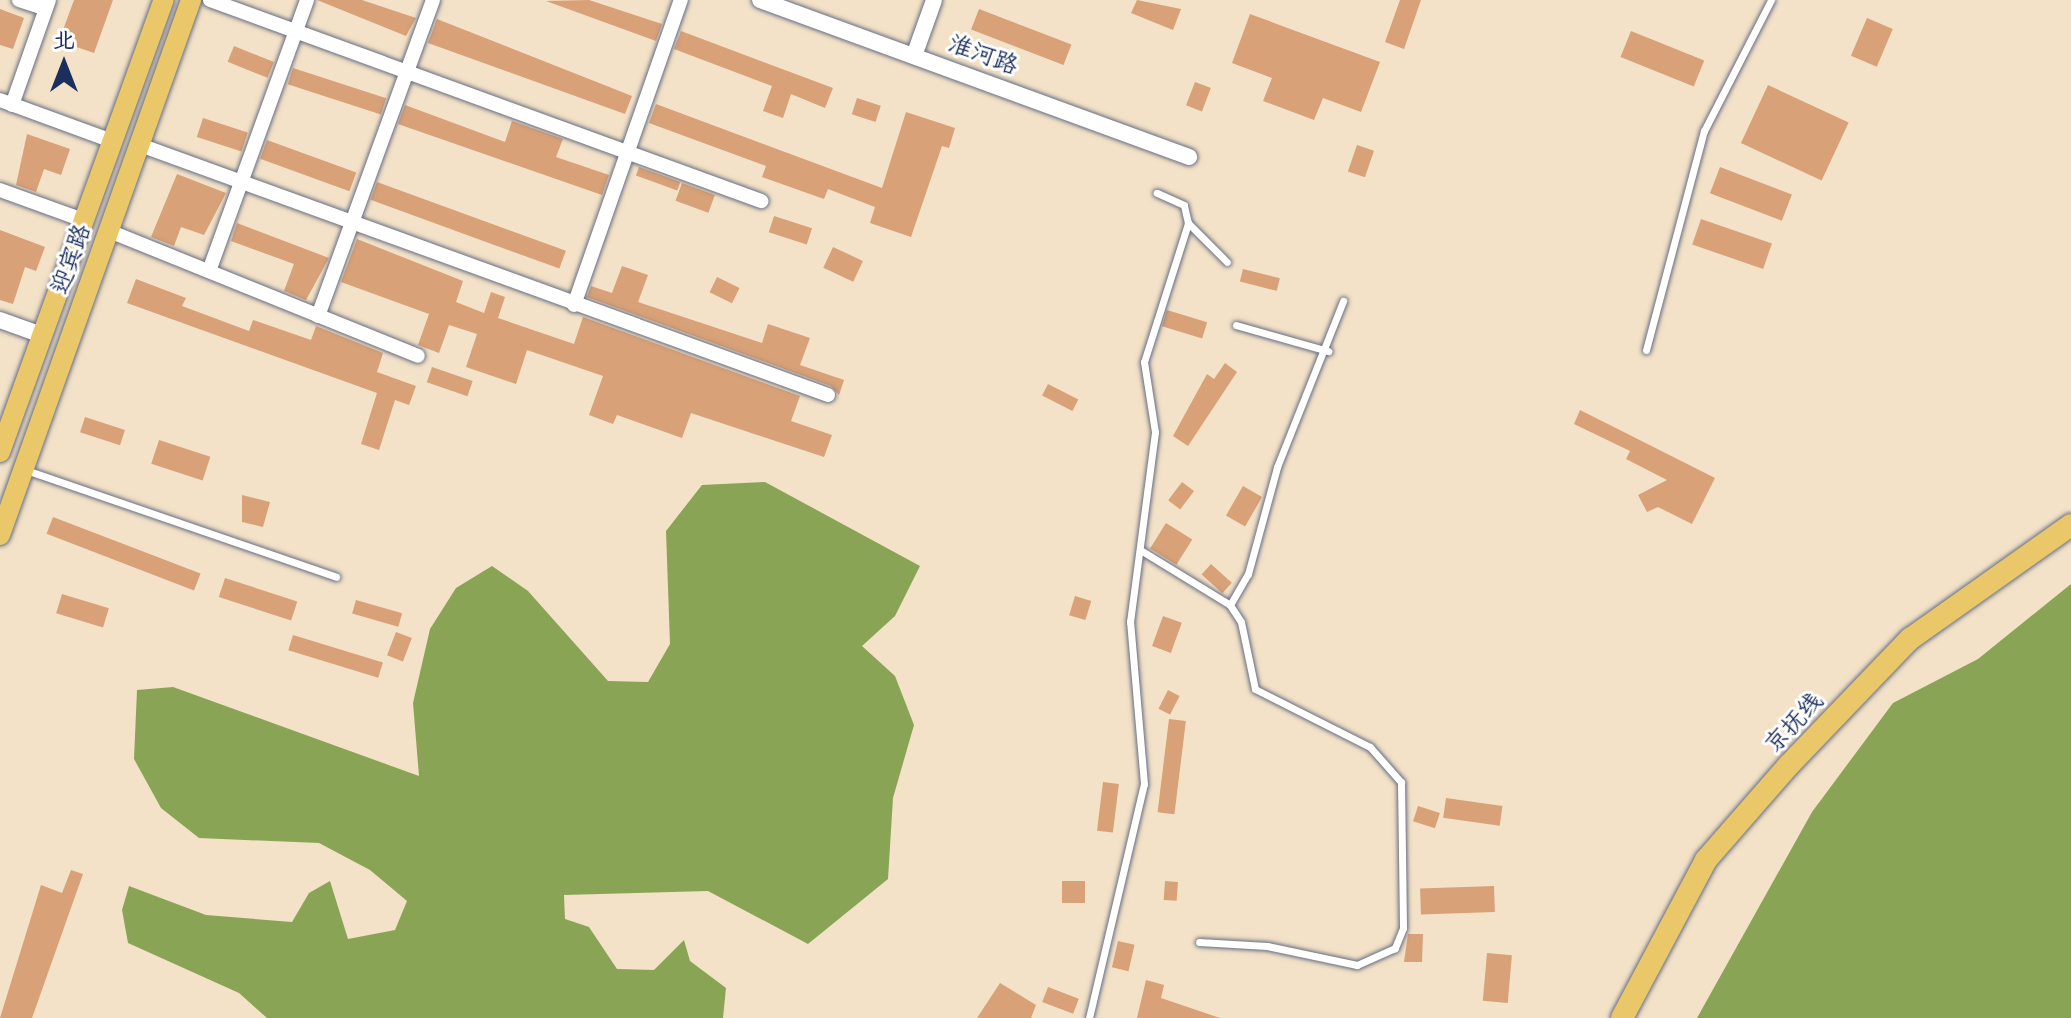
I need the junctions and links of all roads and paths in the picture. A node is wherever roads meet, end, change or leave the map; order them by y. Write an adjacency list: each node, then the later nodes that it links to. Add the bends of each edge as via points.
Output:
1 (19, 0): 11 (street)
2 (164, 0): 16 (main road, 迎宾路)
3 (191, 0): 17 (main road, 迎宾路)
4 (210, 0): 12 (street)
5 (307, 0): 12 (street)
6 (433, 0): 14 (street)
7 (681, 0): 18 (street)
8 (760, 0): 13 (street, 淮河路)
9 (934, 0): 13 (street)
10 (1771, 0): 36 (lane, via 1704,131)
11 (48, 5): 15 (street)
12 (297, 31): 14 (street); 20 (street)
13 (914, 56): 19 (street, 淮河路)
14 (408, 71): 18 (street); 26 (street)
15 (6, 103): 16 (street)
16 (112, 141): 24 (main road, 迎宾路)
17 (140, 145): 20 (street); 27 (main road, 迎宾路)
18 (628, 150): 23 (street); 31 (street)
19 (1189, 157)
20 (240, 183): 26 (street); 29 (street)
21 (0, 190): 24 (street)
22 (1157, 193): 25 (lane, via 1184,205)
23 (761, 201)
24 (83, 220): 35 (main road, 迎宾路)
25 (1188, 223): 28 (lane); 44 (lane, via 1144,362 1155,432)
26 (351, 224): 31 (street); 32 (street)
27 (109, 231): 29 (street); 41 (main road, 迎宾路)
28 (1227, 262)
29 (209, 271): 32 (street)
30 (1343, 301): 37 (lane)
31 (574, 305): 39 (street)
32 (318, 316): 38 (street)
33 (0, 320): 35 (street)
34 (1236, 325): 37 (lane)
35 (42, 335): 40 (main road, 迎宾路)
36 (1646, 350)
37 (1328, 351): 46 (lane, via 1277,467 1248,574)
38 (418, 356)
39 (828, 395)
40 (0, 452)
41 (24, 469): 43 (main road, 迎宾路); 45 (lane)
42 (2071, 525): 49 (highway, 京抚线, via 1910,639 1789,765 1706,860)
43 (0, 535)
44 (1142, 551): 46 (lane); 48 (lane, via 1130,622 1144,784)
45 (336, 577)
46 (1230, 605): 47 (lane, via 1241,622 1255,689 1370,747 1396,770 1403,928 1395,948 1357,965 1267,946)
47 (1199, 942)
48 (1089, 1018)
49 (1622, 1018)

